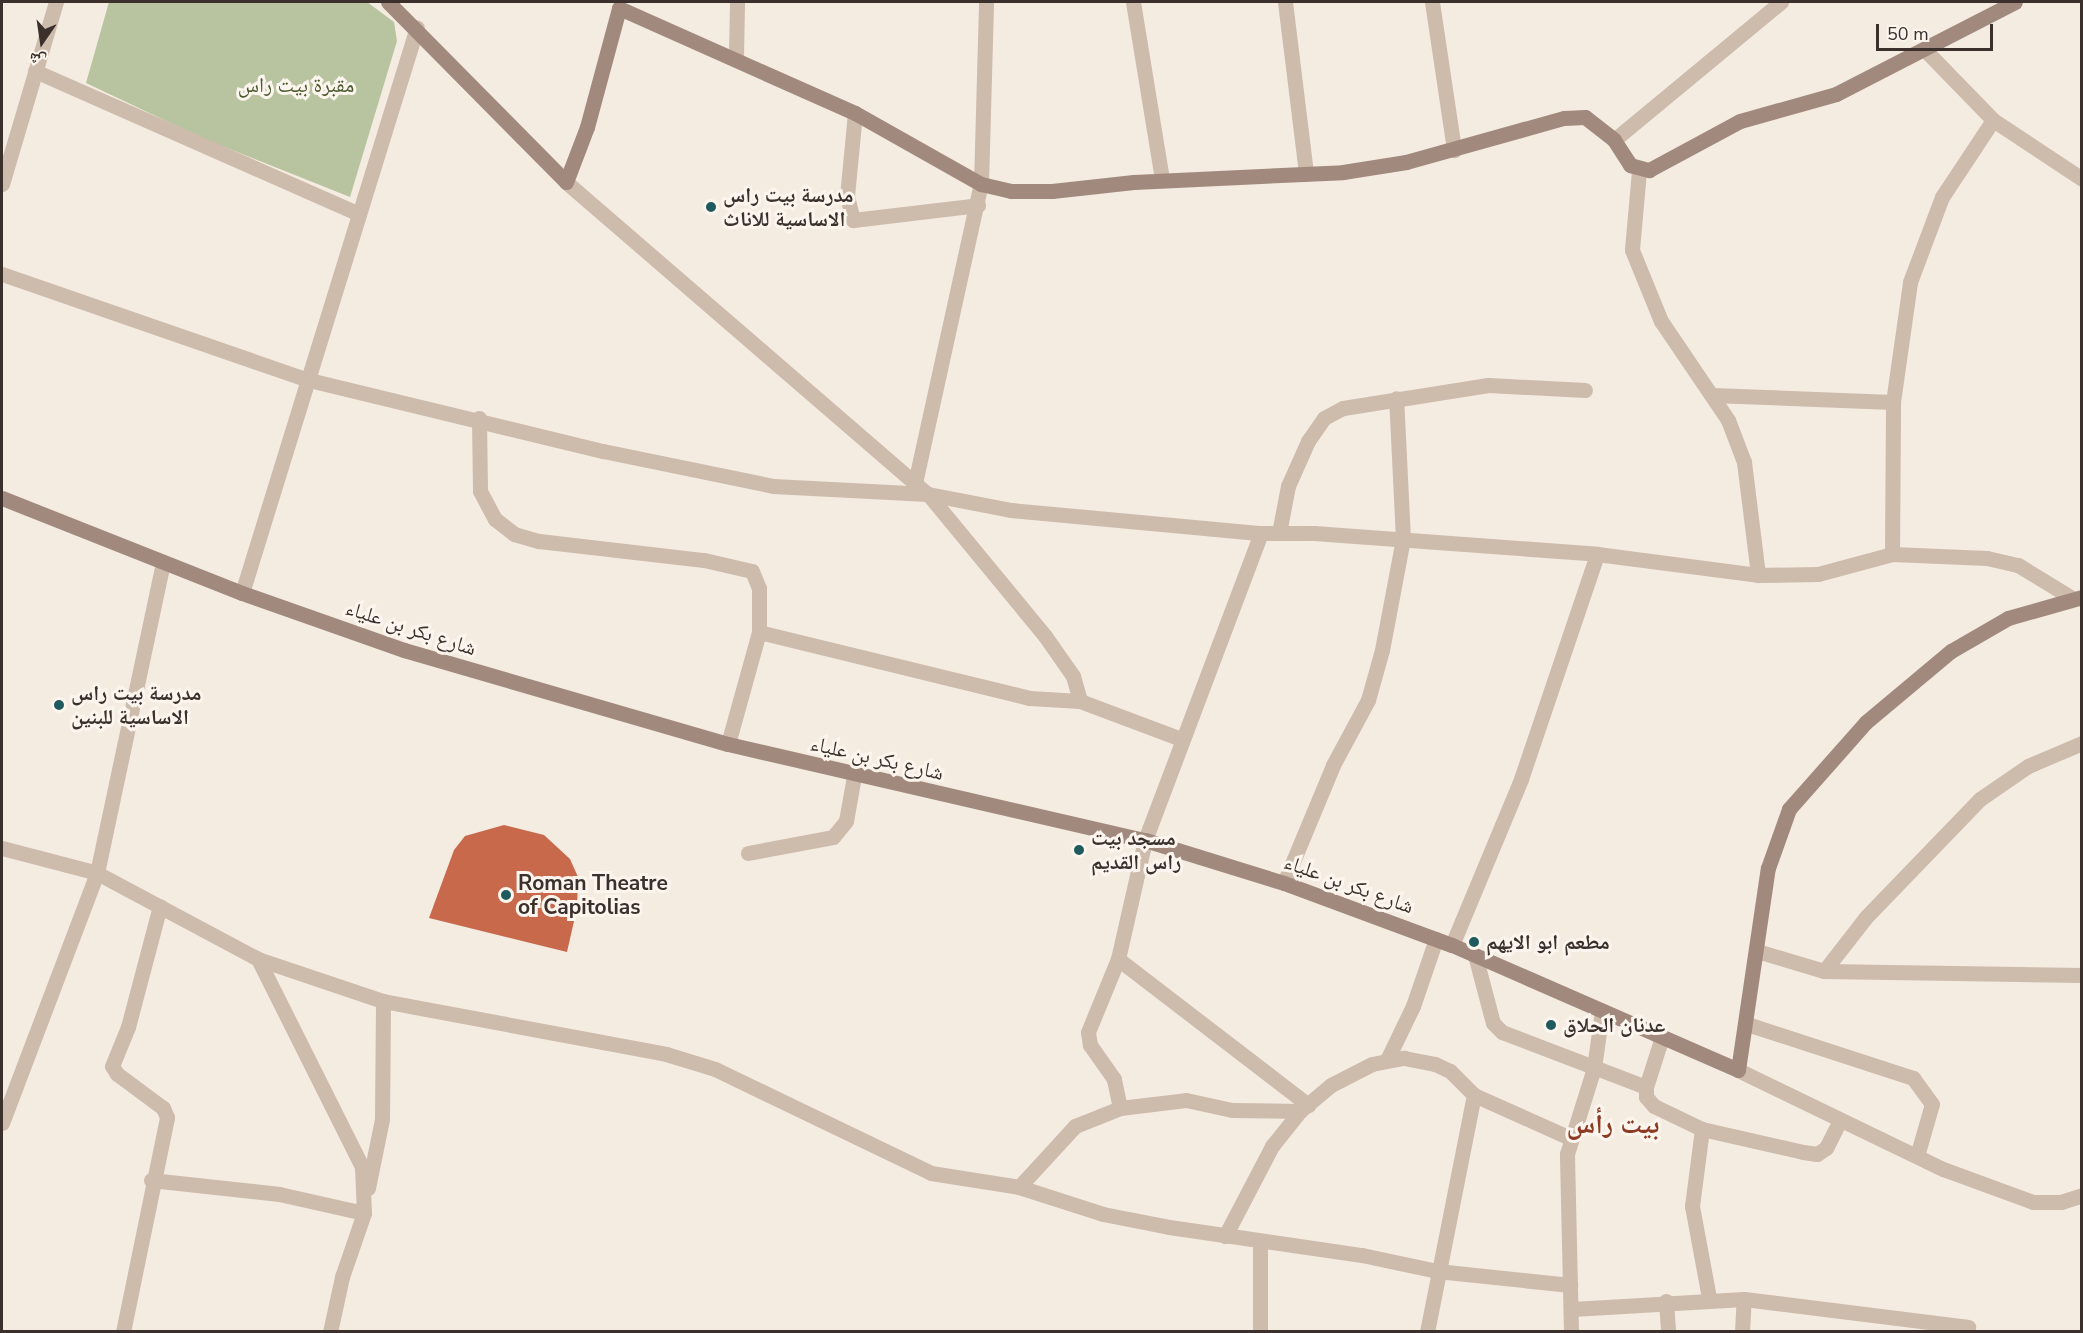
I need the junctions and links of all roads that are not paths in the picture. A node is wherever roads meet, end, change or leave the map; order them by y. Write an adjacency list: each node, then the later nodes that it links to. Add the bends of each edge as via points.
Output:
1 (56, 2): 14 (street)
2 (388, 2): 11 (street)
3 (737, 2): 13 (street)
4 (986, 2): 25 (street)
5 (1133, 2): 22 (street)
6 (1286, 2): 20 (street)
7 (1432, 2): 18 (street)
8 (1780, 2): 17 (street)
9 (2015, 2): 12 (street)
10 (620, 5): 13 (street); 23 (street, via 587,127)
11 (417, 27): 23 (street); 27 (street)
12 (1926, 51): 16 (street); 19 (street, via 1811,104 1740,121 1658,166)
13 (736, 56): 15 (street)
14 (35, 71): 24 (street); 27 (street)
15 (855, 113): 25 (street); 26 (street, via 847,196 853,220)
16 (1994, 120): 21 (street); 33 (street, via 1942,197 1920,248 1910,282)
17 (1614, 140): 18 (street, via 1585,117 1564,118); 19 (street, via 1624,158)
18 (1454, 150): 20 (street, via 1406,162)
19 (1639, 171): 31 (street, via 1632,250 1661,321)
20 (1306, 174): 22 (street)
21 (2082, 179)
22 (1162, 180): 25 (street, via 1052,191 1011,191)
23 (566, 182): 35 (street)
24 (2, 184)
25 (981, 184): 26 (street)
26 (978, 205): 35 (street)
27 (359, 214): 29 (street)
28 (2, 274): 29 (street)
29 (305, 379): 34 (street); 45 (street)
30 (1585, 390): 32 (street, via 1488,385)
31 (1712, 396): 33 (street); 44 (street, via 1728,420 1744,462)
32 (1396, 398): 38 (street, via 1344,408 1324,418 1288,486); 40 (street)
33 (1893, 402): 42 (street)
34 (479, 418): 36 (street, via 603,451 773,486); 47 (street, via 480,491 495,519 514,534 550,543 745,568 752,572 759,588)
35 (915, 483): 36 (street)
36 (928, 494): 39 (street, via 1011,510); 48 (street, via 1045,636 1074,676)
37 (2, 498): 43 (street, شارع بكر بن علياء)
38 (1279, 532): 39 (street); 40 (street)
39 (1261, 533): 49 (street, via 1240,598)
40 (1404, 539): 41 (street); 57 (street, via 1368,700 1333,765)
41 (1597, 554): 44 (street); 60 (street, via 1521,779)
42 (1892, 554): 44 (street, via 1818,574); 46 (street, via 1987,558 2018,565)
43 (163, 562): 45 (street, شارع بكر بن علياء); 56 (street)
44 (1758, 575)
45 (242, 593): 51 (street, شارع بكر بن علياء, via 404,650)
46 (2077, 598): 61 (street, via 2008,618 1951,651 1881,708 1806,785 1778,829)
47 (759, 632): 48 (street, via 1029,698); 51 (street)
48 (1080, 701): 49 (street)
49 (1181, 739): 53 (street)
50 (2082, 743): 65 (street, via 2028,766 1980,799 1866,916)
51 (728, 744): 52 (street, شارع بكر بن علياء)
52 (854, 776): 53 (street, شارع بكر بن علياء); 55 (street, via 846,821 833,837)
53 (1145, 840): 57 (street, شارع بكر بن علياء); 64 (street)
54 (2, 848): 56 (street)
55 (748, 853)
56 (97, 873): 58 (street); 79 (street)
57 (1284, 883): 59 (street, شارع بكر بن علياء)
58 (160, 906): 63 (street); 83 (street, via 128,1027 112,1066 117,1074 164,1107 167,1117)
59 (1436, 939): 60 (street, شارع بكر بن علياء); 71 (street, via 1413,1006)
60 (1452, 945): 62 (street, شارع بكر بن علياء)
61 (1757, 951): 65 (street); 69 (street)
62 (1475, 955): 68 (street, شارع بكر بن علياء); 72 (street, via 1496,1027)
63 (258, 959): 67 (street); 86 (street, via 342,1120 362,1167)
64 (1118, 959): 76 (street, via 1088,1036 1114,1079); 77 (street)
65 (1824, 971): 66 (street)
66 (2082, 975)
67 (383, 1002): 84 (street, via 686,1060 761,1088 898,1161 958,1180); 86 (street, via 382,1119)
68 (1602, 1011): 70 (street, شارع بكر بن علياء); 72 (street)
69 (1747, 1024): 73 (street); 82 (street, via 1913,1078 1932,1104)
70 (1662, 1037): 73 (street, شارع بكر بن علياء); 74 (street)
71 (1387, 1060): 75 (street, via 1404,1058 1435,1064 1450,1071); 77 (street, via 1331,1085)
72 (1594, 1068): 74 (street); 81 (street)
73 (1738, 1070): 78 (street)
74 (1646, 1088): 80 (street, via 1646,1097 1654,1106)
75 (1474, 1095): 81 (street); 90 (street)
76 (1120, 1108): 77 (street, via 1186,1100 1232,1110); 84 (street, via 1075,1126)
77 (1304, 1108): 88 (street, via 1272,1146)
78 (1839, 1122): 80 (street, via 1826,1149 1817,1154); 82 (street)
79 (2, 1123)
80 (1702, 1129): 92 (street, via 1692,1206)
81 (1570, 1138): 91 (street)
82 (1917, 1156): 85 (street, via 2033,1202 2061,1202)
83 (151, 1180): 87 (street, via 279,1194); 97 (street)
84 (1019, 1186): 88 (street, via 1103,1214)
85 (2082, 1195)
86 (366, 1197): 87 (street)
87 (364, 1213): 98 (street, via 342,1277)
88 (1225, 1236): 89 (street)
89 (1260, 1241): 90 (street, via 1362,1255); 99 (street)
90 (1437, 1271): 91 (street); 100 (street)
91 (1570, 1285): 95 (street)
92 (1708, 1298): 93 (street); 94 (street)
93 (1744, 1299): 96 (street); 103 (street)
94 (1666, 1301): 95 (street); 102 (street)
95 (1572, 1309): 101 (street)
96 (1968, 1327)
97 (123, 1332)
98 (330, 1332)
99 (1260, 1332)
100 (1427, 1332)
101 (1571, 1332)
102 (1668, 1332)
103 (1742, 1332)

